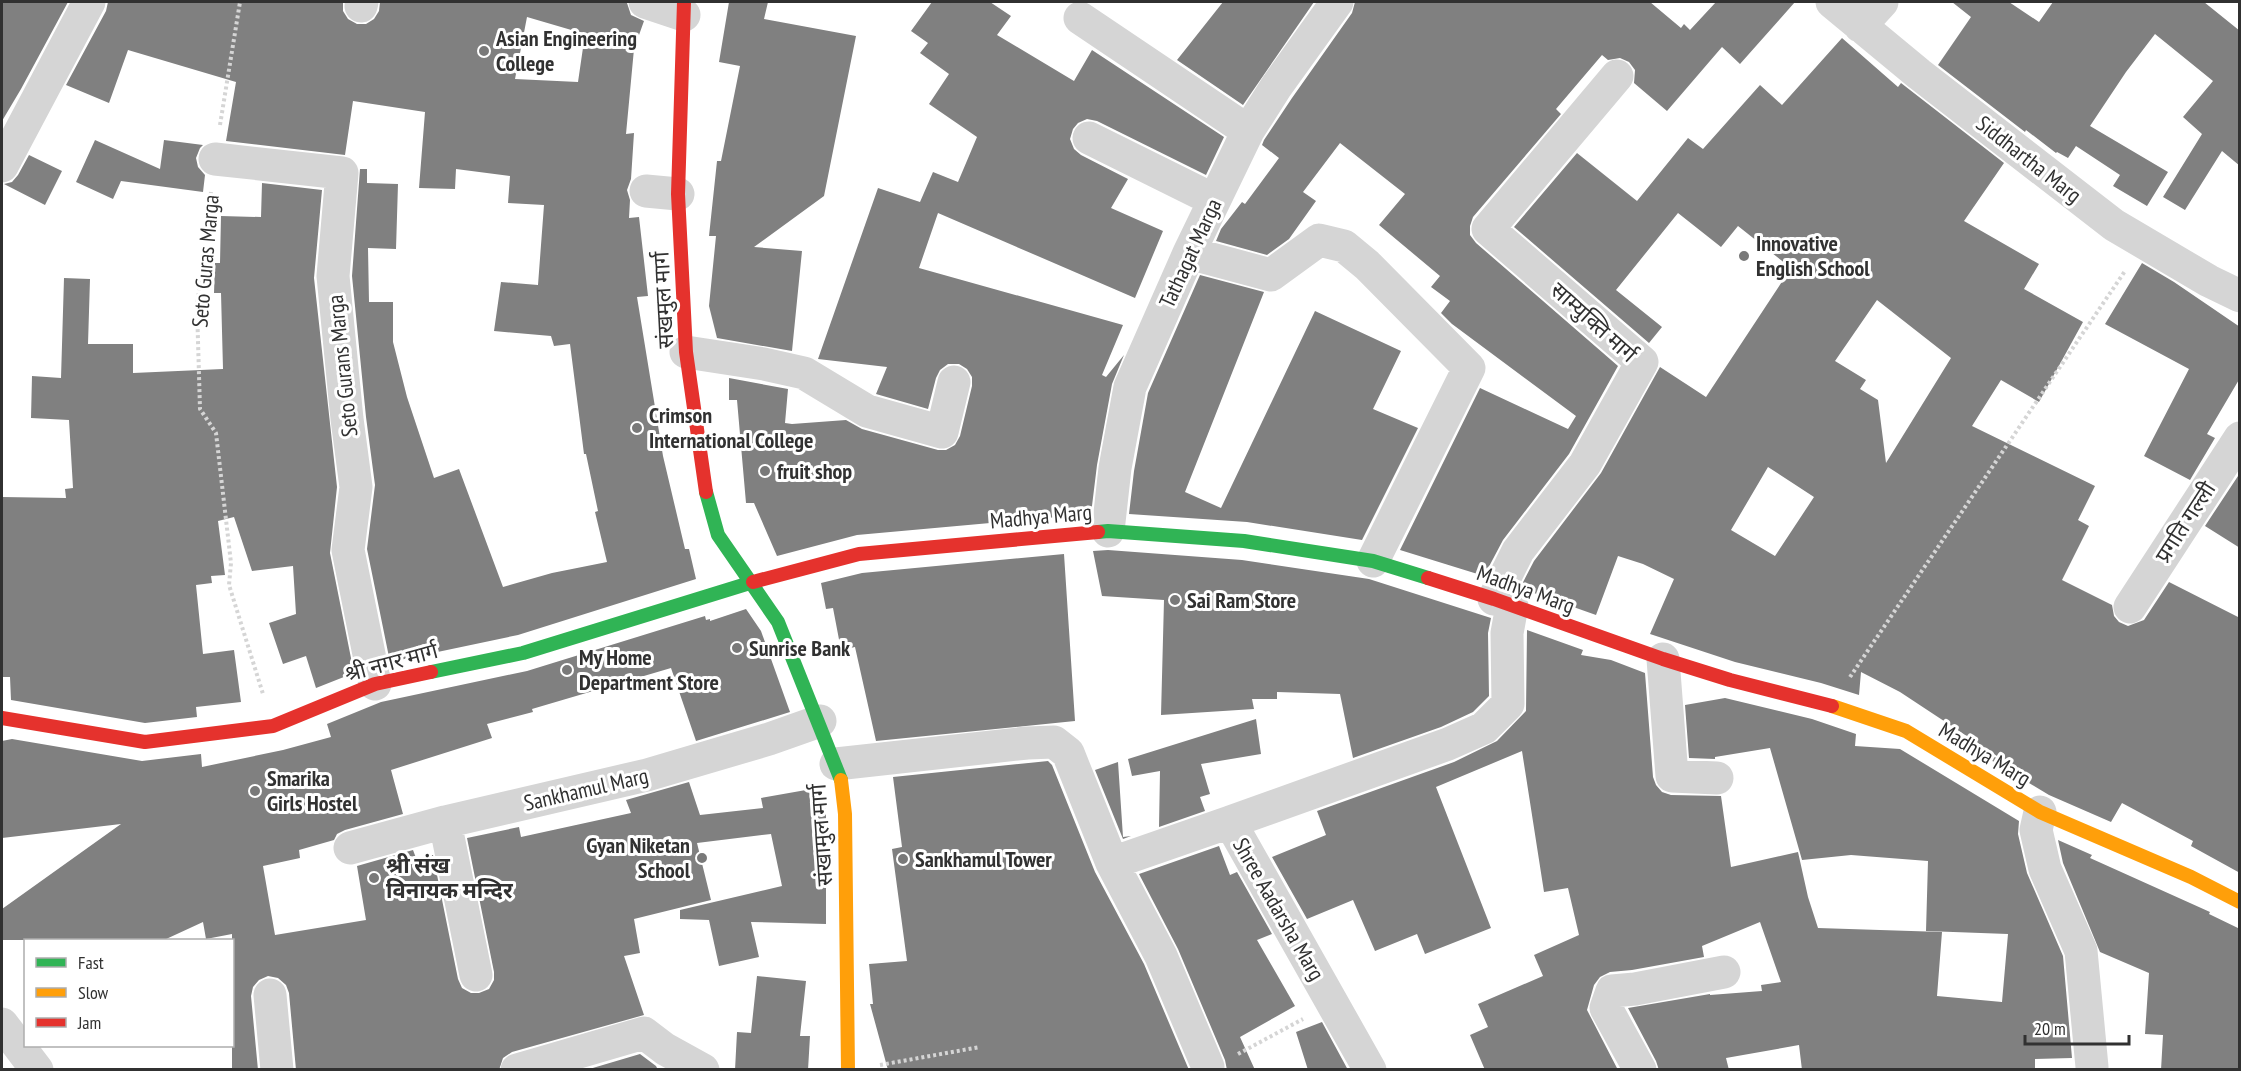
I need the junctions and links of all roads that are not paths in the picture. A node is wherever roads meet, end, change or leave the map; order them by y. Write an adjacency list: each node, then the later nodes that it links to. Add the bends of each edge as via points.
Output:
1 (89, 2): 13 (street)
2 (645, 2): 6 (street)
3 (1337, 2): 10 (street, Tathagat Marga)
4 (1832, 2): 8 (street, Siddhartha Marg)
5 (1882, 2): 8 (street)
6 (684, 8): 15 (street, संखमुल मार्ग)
7 (1080, 18): 10 (street)
8 (1860, 26): 18 (street, Siddhartha Marg, via 2114,225)
9 (1617, 76): 25 (street, साम्युक्ति मार्ग, via 1488,229 1642,362 1585,464 1518,551)
10 (1248, 131): 16 (street, Tathagat Marga)
11 (1089, 138): 16 (street)
12 (215, 159): 28 (street, Seto Gurans Marga, via 342,173 333,276 356,487 348,550)
13 (2, 166)
14 (646, 191): 15 (street)
15 (678, 194): 19 (street, संखमुल मार्ग)
16 (1214, 200): 17 (street, Tathagat Marga)
17 (1189, 253): 22 (street, Tathagat Marga, via 1130,387); 23 (street, via 1271,275 1319,240 1344,246 1469,368)
18 (2240, 296)
19 (686, 352): 20 (street, via 804,374 867,411 942,432); 24 (street, संखमुल मार्ग, via 706,495 717,535)
20 (954, 382)
21 (2240, 438): 26 (street, प्रगति गल्ली)
22 (1108, 531): 23 (street, Madhya Marg, via 1244,541); 24 (street, Madhya Marg, via 859,554)
23 (1373, 561): 25 (street, Madhya Marg)
24 (751, 582): 28 (street, श्री नगर मार्ग, via 523,653); 30 (street, संखामुल मार्ग, via 778,622)
25 (1503, 602): 27 (street, Madhya Marg); 35 (street, via 1508,704 1484,728)
26 (2130, 607)
27 (1663, 659): 32 (street, via 1672,776); 33 (street, Madhya Marg, via 1830,705 1906,731)
28 (375, 684): 29 (street, श्री नगर मार्ग, via 273,726 145,742)
29 (2, 718)
30 (820, 721): 31 (street, संखामुल मार्ग); 34 (street, Sankhamul Marg, via 647,775)
31 (836, 764): 37 (street, via 1054,742 1068,753); 45 (street, संखामुल मार्ग, via 845,814)
32 (1717, 778)
33 (2040, 812): 38 (street, Madhya Marg); 44 (street, via 2036,830 2045,869 2081,951)
34 (445, 822): 36 (street, Sankhamul Marg); 40 (street)
35 (1230, 822): 37 (street, Shree Aadarsha Marg); 50 (street, Shree Aadarsha Marg)
36 (350, 848)
37 (1112, 863): 43 (street, via 1161,956)
38 (2240, 902)
39 (1724, 972): 51 (street, via 1612,991 1606,1008)
40 (476, 975)
41 (270, 995): 47 (street)
42 (2, 1024): 46 (street)
43 (1208, 1067)
44 (2092, 1067)
45 (848, 1069)
46 (37, 1070)
47 (277, 1070)
48 (517, 1070): 49 (street, via 644,1033)
49 (703, 1070)
50 (1370, 1070)
51 (1640, 1070)

